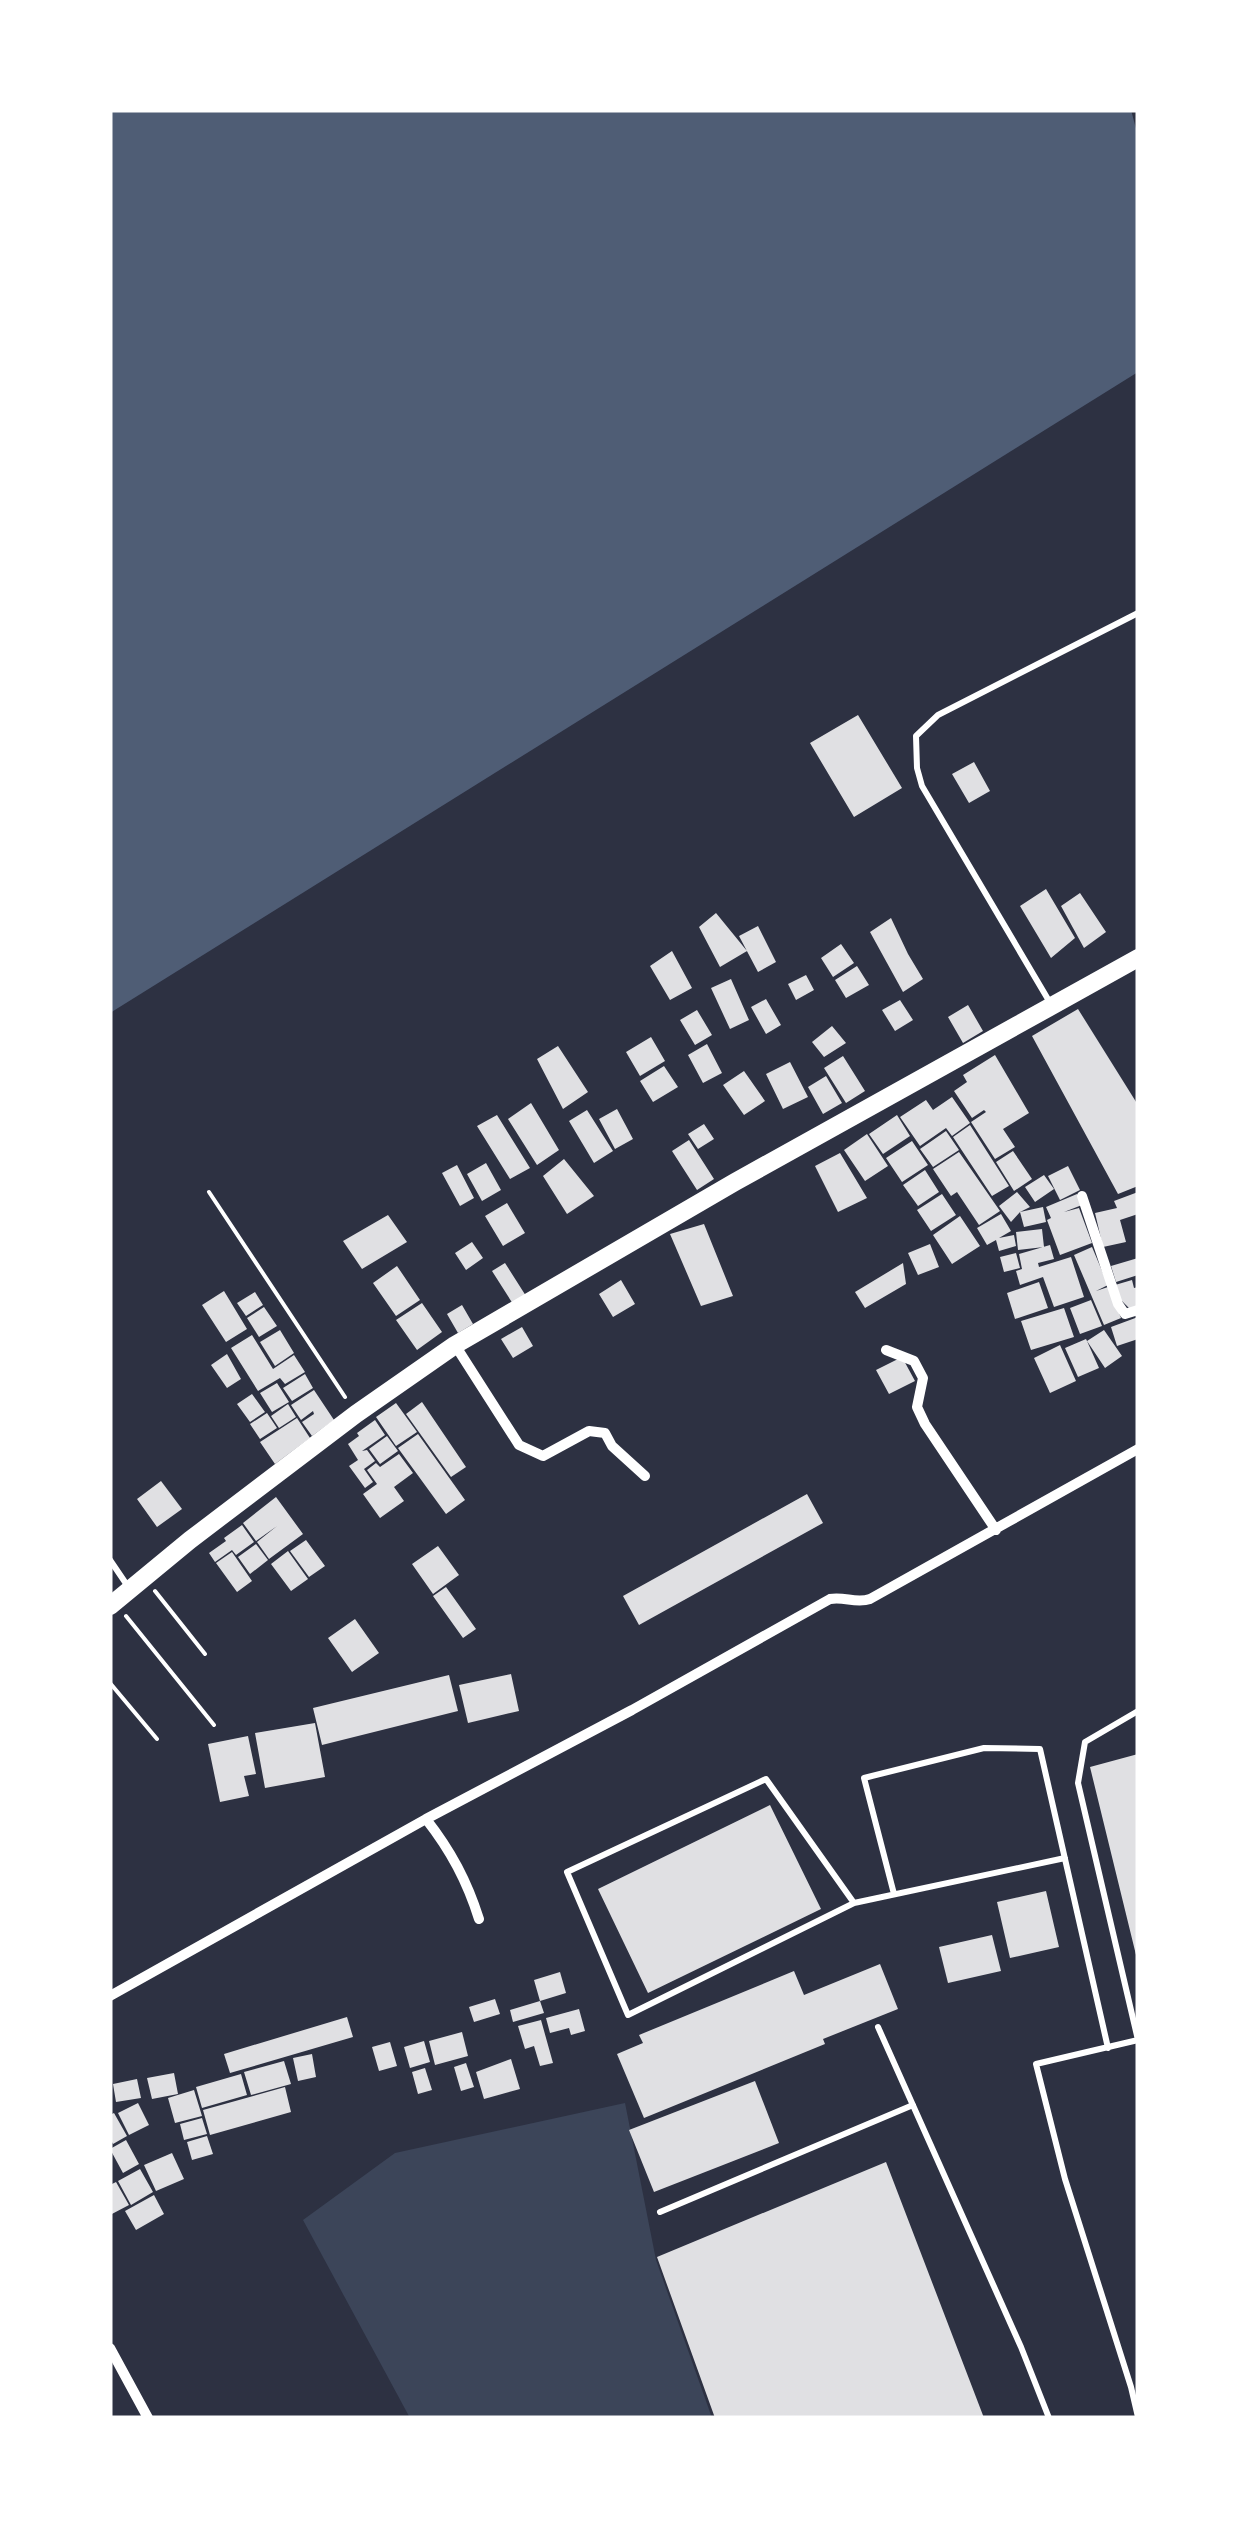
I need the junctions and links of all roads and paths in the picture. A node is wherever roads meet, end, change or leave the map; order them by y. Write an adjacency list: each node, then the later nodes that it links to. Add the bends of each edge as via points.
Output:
1 (1138, 613): 3 (lane, via 938,716 916,736 922,786)
2 (1138, 958): 3 (main road)
3 (1052, 1007): 7 (main road)
4 (209, 1192): 9 (path)
5 (1082, 1196): 6 (street, via 1121,1311)
6 (1138, 1310)
7 (454, 1345): 9 (main road); 11 (street, via 519,1446 544,1456 590,1431 605,1433)
8 (886, 1350): 12 (street, via 914,1361 923,1378 917,1407 925,1424)
9 (356, 1414): 14 (main road)
10 (1138, 1449): 12 (street)
11 (645, 1476)
12 (996, 1530): 21 (street, via 870,1599 830,1599)
13 (110, 1560): 14 (lane)
14 (137, 1583): 15 (main road); 16 (path)
15 (112, 1604): 19 (path)
16 (205, 1654)
17 (110, 1683): 20 (path)
18 (1138, 1711): 28 (lane, via 1084,1742 1078,1784)
19 (214, 1725)
20 (157, 1738)
21 (426, 1819): 25 (street, via 464,1876); 26 (street)
22 (1065, 1858): 23 (lane); 23 (lane, via 1040,1749 984,1748 864,1778); 29 (lane)
23 (894, 1894): 24 (lane)
24 (854, 1904): 24 (lane, via 766,1779 567,1872 628,2014)
25 (480, 1919)
26 (110, 1996)
27 (878, 2026): 30 (lane)
28 (1138, 2040): 29 (lane)
29 (1108, 2048): 33 (lane, via 1036,2064 1065,2178)
30 (913, 2105): 31 (lane); 35 (lane)
31 (660, 2212)
32 (110, 2348): 34 (street)
33 (1134, 2386): 36 (lane)
34 (148, 2418)
35 (1049, 2418)
36 (1138, 2418)

